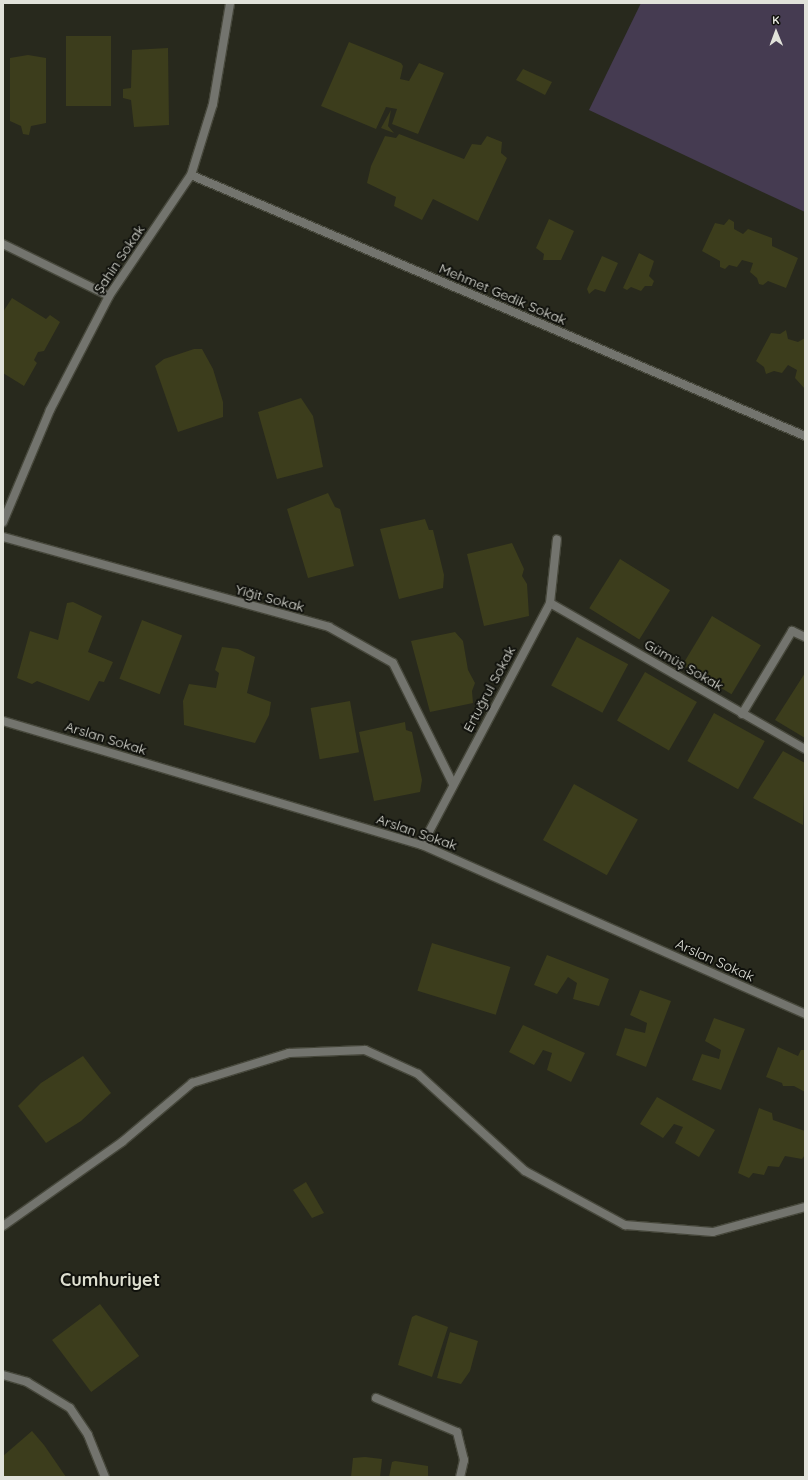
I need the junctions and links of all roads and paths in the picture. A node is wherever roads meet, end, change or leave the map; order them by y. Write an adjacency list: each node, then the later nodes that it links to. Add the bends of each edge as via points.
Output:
1 (230, 3): 2 (street, Şahin Sokak, via 213,104)
2 (191, 175): 4 (street, Şahin Sokak); 5 (street, Mehmet Gedik Sokak)
3 (3, 244): 4 (street)
4 (109, 296): 6 (street, Şahin Sokak, via 50,410)
5 (805, 436)
6 (3, 522)
7 (3, 537): 14 (street, Yiğit Sokak, via 336,631 393,663)
8 (557, 540): 9 (street, Ertuğrul Sokak)
9 (550, 603): 11 (street, Gümüş Sokak); 14 (street, Ertuğrul Sokak)
10 (805, 637): 11 (street, via 792,631)
11 (742, 714): 13 (street, Gümüş Sokak)
12 (3, 721): 15 (street, Arslan Sokak)
13 (805, 749)
14 (453, 784): 15 (street, Ertuğrul Sokak)
15 (422, 845): 16 (street, Arslan Sokak)
16 (805, 1014)
17 (805, 1207): 18 (street, via 713,1232 625,1225 525,1171 418,1074 365,1050 289,1053 192,1083 122,1142)
18 (3, 1226)
19 (3, 1375): 21 (street, via 27,1382 70,1408 88,1436)
20 (376, 1398): 22 (street, via 457,1432 464,1460)
21 (105, 1477)
22 (460, 1477)

